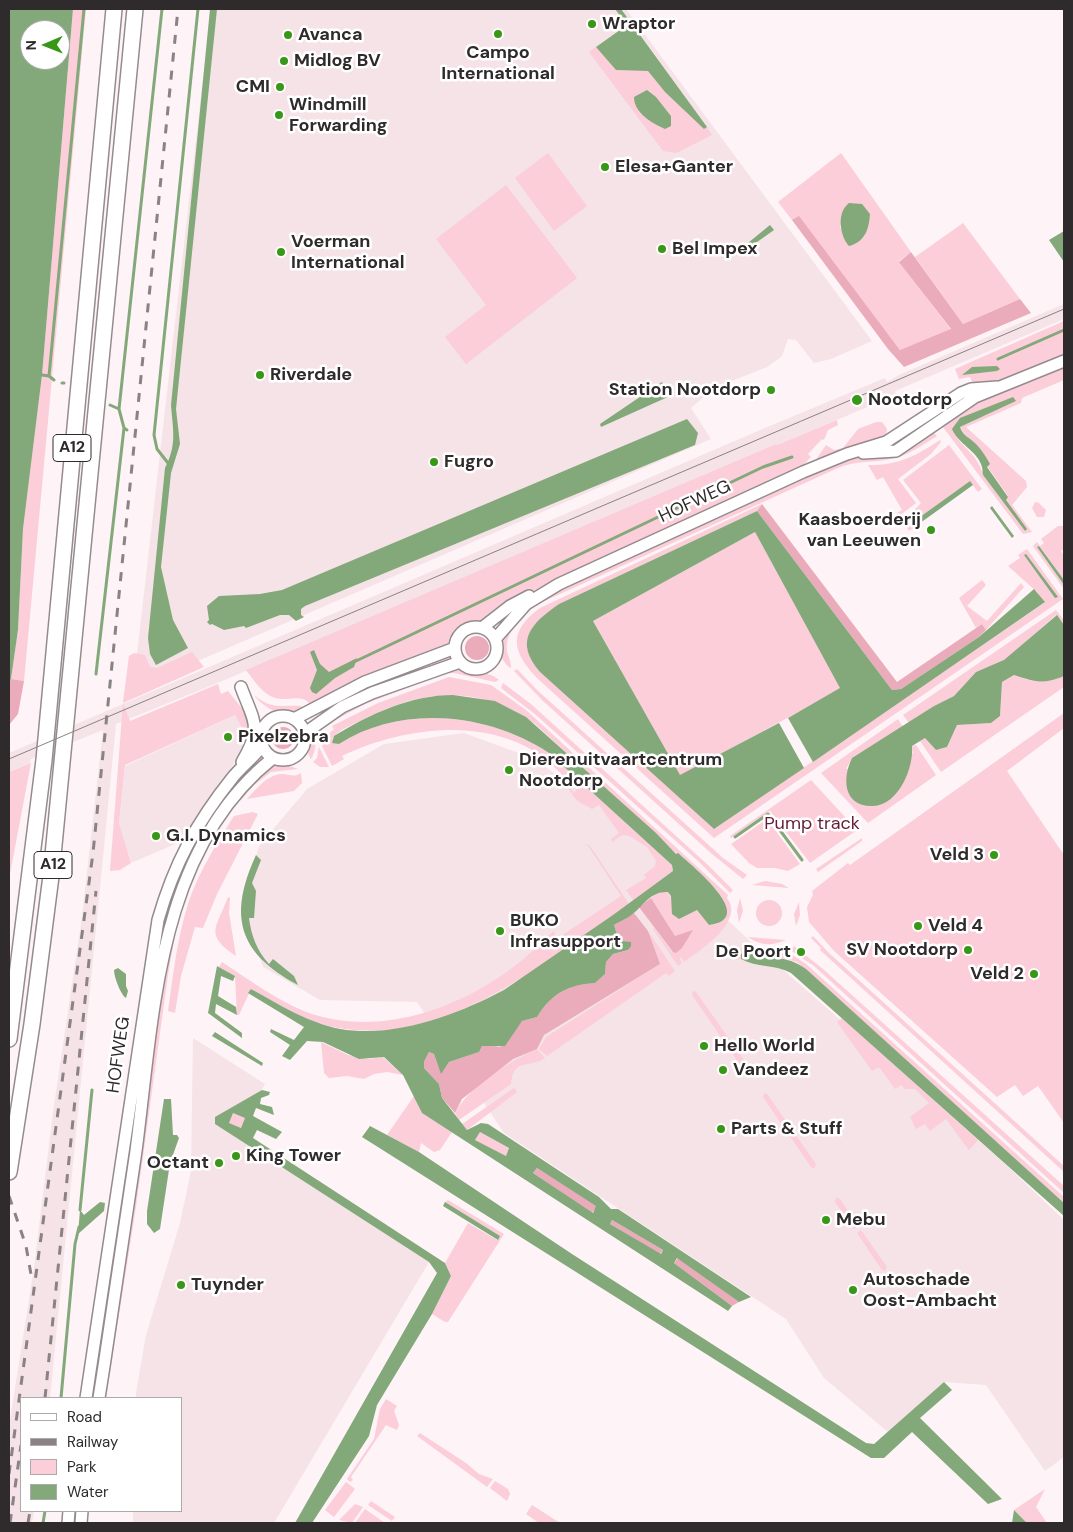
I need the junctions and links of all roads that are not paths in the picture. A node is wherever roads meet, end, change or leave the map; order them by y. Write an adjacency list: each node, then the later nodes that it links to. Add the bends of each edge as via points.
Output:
1 (114, 9): 15 (highway, A12, via 42,779)
2 (135, 9): 16 (highway, A12, via 51,876)
3 (1064, 361): 4 (main road, HOFWEG, via 997,387 961,393 892,438 847,454)
4 (559, 584): 5 (main road, HOFWEG, via 521,599); 6 (main road, HOFWEG, via 526,604)
5 (483, 627): 6 (main road); 7 (main road, via 465,629)
6 (496, 638): 8 (main road, via 497,652 488,666 476,669)
7 (455, 648): 8 (main road); 10 (main road, via 366,682)
8 (460, 662): 11 (main road, via 372,693)
9 (240, 687): 14 (main road, via 253,718 255,732 254,742)
10 (294, 719): 11 (main road); 12 (main road, via 283,716 268,722 262,733)
11 (304, 733): 13 (main road, via 304,745 298,754 285,760)
12 (262, 746): 13 (main road); 14 (main road, HOFWEG)
13 (273, 758): 18 (main road, HOFWEG, via 238,793 207,838 191,867 170,925 154,1014)
14 (234, 776): 17 (main road, HOFWEG, via 180,857 158,920)
15 (9, 1039)
16 (9, 1172)
17 (86, 1397)
18 (99, 1397)

